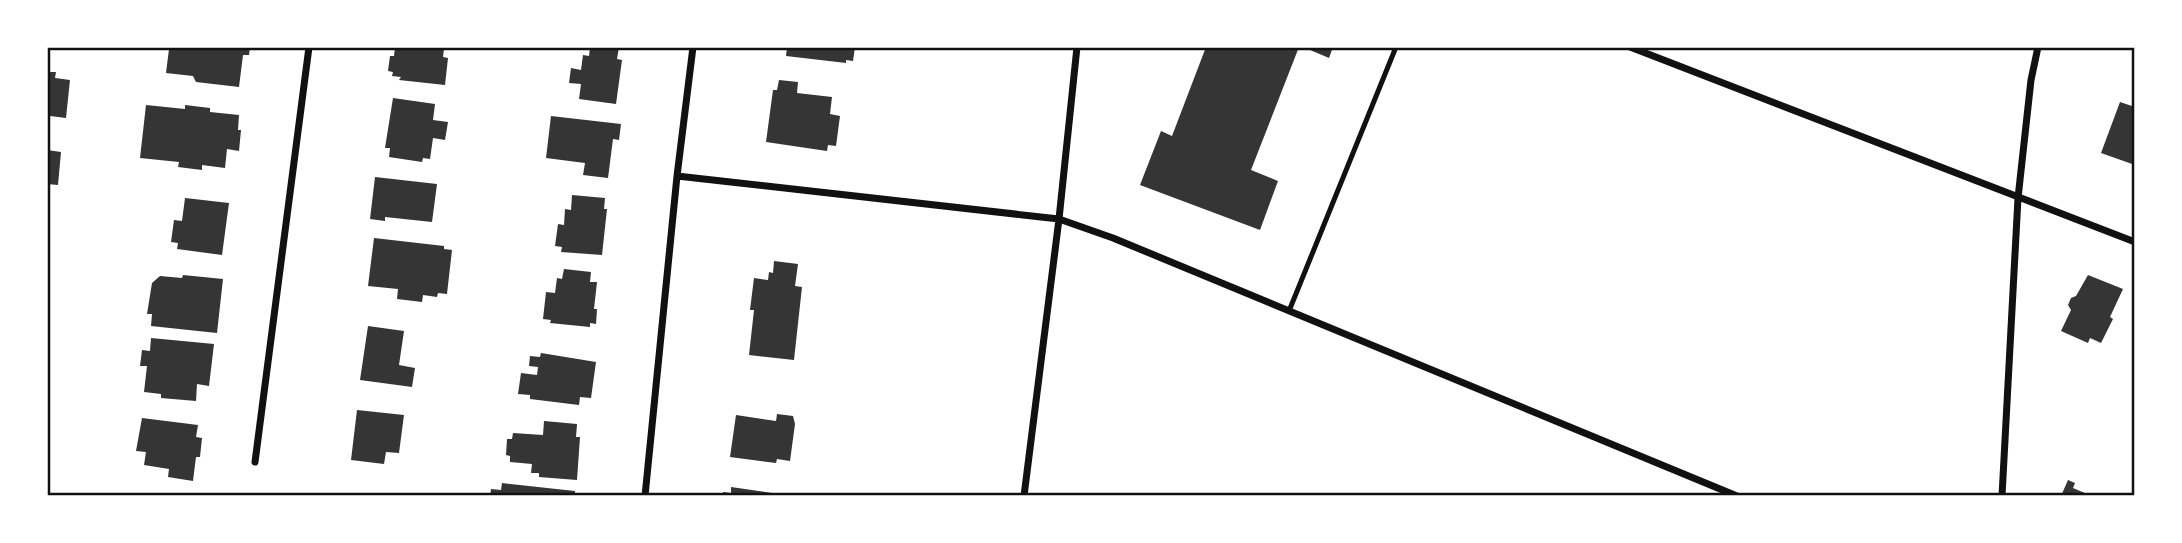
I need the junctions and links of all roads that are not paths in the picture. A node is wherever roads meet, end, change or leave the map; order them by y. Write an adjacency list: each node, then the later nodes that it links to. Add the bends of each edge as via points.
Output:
1 (309, 47): 12 (street)
2 (693, 47): 7 (street)
3 (1077, 47): 9 (street)
4 (1396, 47): 11 (lane)
5 (1630, 47): 8 (street)
6 (2038, 47): 8 (street)
7 (677, 176): 9 (street); 13 (street)
8 (2018, 198): 10 (street); 16 (street)
9 (1059, 219): 11 (street); 14 (street)
10 (2135, 242)
11 (1289, 311): 15 (street)
12 (255, 462)
13 (645, 496)
14 (1024, 496)
15 (1737, 496)
16 (2001, 496)

